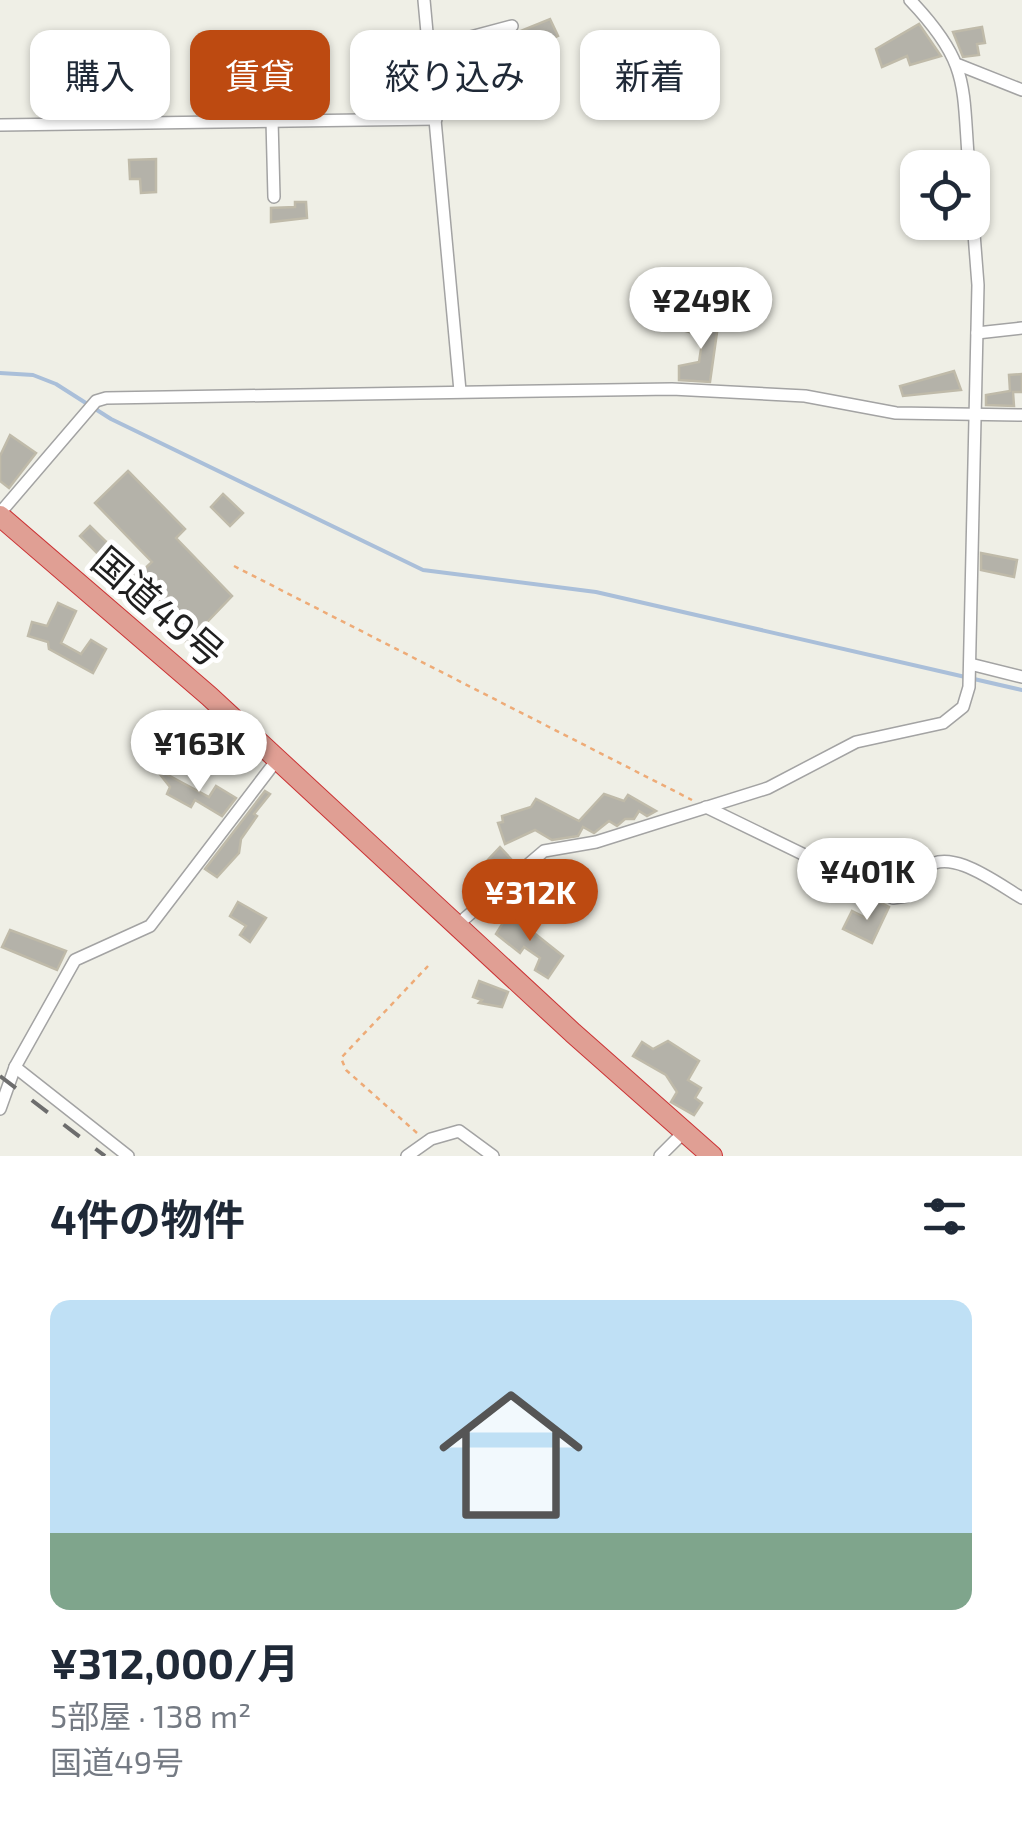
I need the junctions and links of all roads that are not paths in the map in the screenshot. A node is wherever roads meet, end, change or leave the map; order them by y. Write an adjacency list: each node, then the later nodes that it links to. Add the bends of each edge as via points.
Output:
1 (424, 0): 4 (street)
2 (910, 0): 6 (street)
3 (512, 26): 5 (street)
4 (427, 30)
5 (497, 30)
6 (960, 65): 7 (street); 11 (street)
7 (1022, 90)
8 (272, 120): 10 (street); 12 (street)
9 (436, 120): 16 (street)
10 (0, 124)
11 (967, 150)
12 (274, 197)
13 (973, 240): 15 (street)
14 (1022, 328): 15 (street)
15 (977, 333): 18 (street)
16 (460, 390): 18 (street, via 672,389); 19 (street, via 106,398 96,401)
17 (1022, 415): 18 (street)
18 (974, 416): 20 (street)
19 (0, 515): 22 (highway, 国道49号)
20 (970, 664): 21 (street); 23 (street, via 966,702 950,720 856,742 768,788)
21 (1022, 677)
22 (276, 761): 25 (highway, 国道49号); 26 (street, via 150,926 75,960)
23 (706, 807): 24 (street, via 893,898 907,896 925,869 942,860); 25 (street, via 544,851)
24 (1022, 898)
25 (457, 926): 28 (highway, 国道49号)
26 (15, 1066): 27 (street); 29 (street)
27 (0, 1109)
28 (684, 1132): 32 (street); 33 (highway, 国道49号)
29 (128, 1156)
30 (407, 1156): 31 (street, via 423,1143 464,1132)
31 (493, 1156)
32 (660, 1156)
33 (712, 1156)

